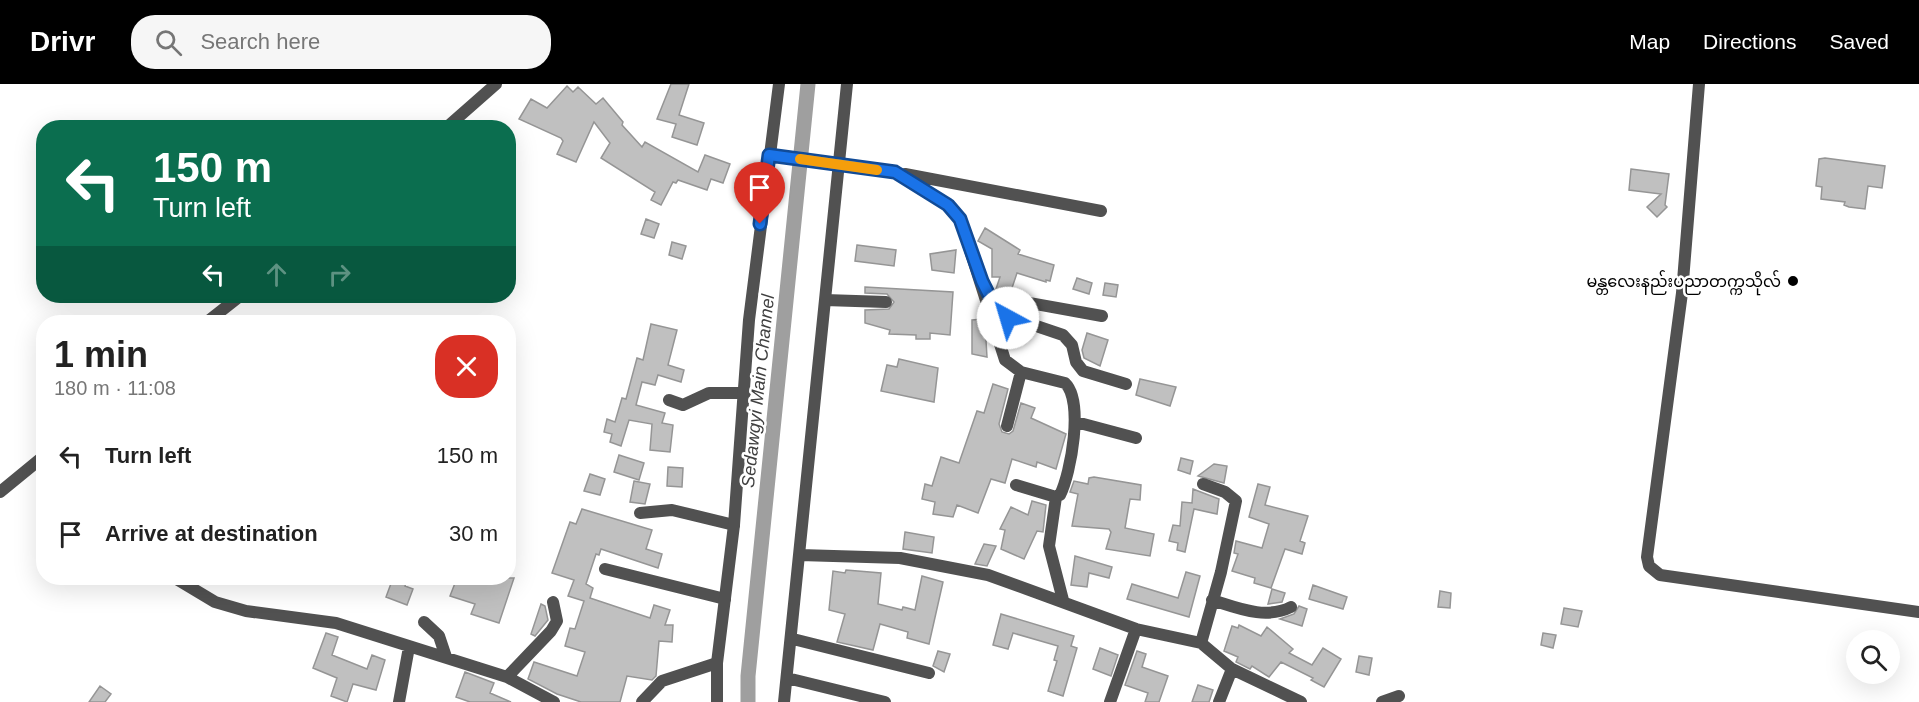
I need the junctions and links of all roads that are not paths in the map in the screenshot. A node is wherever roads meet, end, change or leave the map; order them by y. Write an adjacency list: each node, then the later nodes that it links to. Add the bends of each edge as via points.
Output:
1 (496, 84): 5 (street)
2 (779, 84): 6 (street)
3 (847, 84): 7 (street)
4 (1700, 84): 39 (street, via 1682,293 1647,557 1649,566 1660,575)
5 (455, 120)
6 (769, 155): 7 (street); 19 (street, via 749,320)
7 (839, 164): 8 (street); 12 (street)
8 (895, 172): 9 (street); 10 (street, via 948,205 960,219)
9 (1101, 211)
10 (982, 281): 11 (street); 17 (street, via 1005,360)
11 (991, 296): 16 (street); 18 (street, via 998,313 1063,335 1083,371)
12 (825, 300): 13 (street); 31 (street)
13 (886, 302)
14 (231, 303): 15 (street)
15 (216, 315)
16 (1102, 316)
17 (1021, 372): 21 (street, via 1065,383 1073,398); 22 (street)
18 (1126, 384)
19 (745, 393): 20 (street, via 710,393 683,405); 30 (street)
20 (669, 400)
21 (1076, 422): 23 (street); 28 (street, via 1064,484)
22 (1007, 426)
23 (1136, 438)
24 (36, 463): 27 (street)
25 (1203, 484): 36 (street, via 1236,501)
26 (1016, 485): 28 (street)
27 (0, 492)
28 (1056, 497): 35 (street, via 1049,546)
29 (640, 513): 30 (street, via 672,510)
30 (734, 525): 34 (street)
31 (800, 555): 35 (street, via 900,558 988,575); 42 (street)
32 (605, 569): 34 (street)
33 (187, 585): 44 (street, via 233,608 336,622)
34 (725, 599): 46 (street)
35 (1063, 600): 41 (street)
36 (1212, 600): 38 (street, via 1252,612 1279,613); 43 (street)
37 (553, 602): 49 (street, via 557,621 551,632)
38 (1291, 607)
39 (1919, 612)
40 (424, 622): 45 (street, via 439,636)
41 (1136, 628): 43 (street); 58 (street)
42 (793, 639): 48 (street); 50 (street)
43 (1201, 643): 47 (street)
44 (409, 647): 45 (street); 52 (street)
45 (446, 657): 49 (street)
46 (717, 663): 54 (street, via 662,681); 55 (street)
47 (1232, 669): 59 (street); 60 (street)
48 (929, 673)
49 (507, 677): 53 (street)
50 (787, 678): 56 (street); 57 (street)
51 (1399, 696): 61 (street)
52 (399, 702)
53 (554, 702)
54 (642, 702)
55 (717, 702)
56 (784, 702)
57 (885, 702)
58 (1110, 702)
59 (1219, 702)
60 (1301, 702)
61 (1382, 702)

